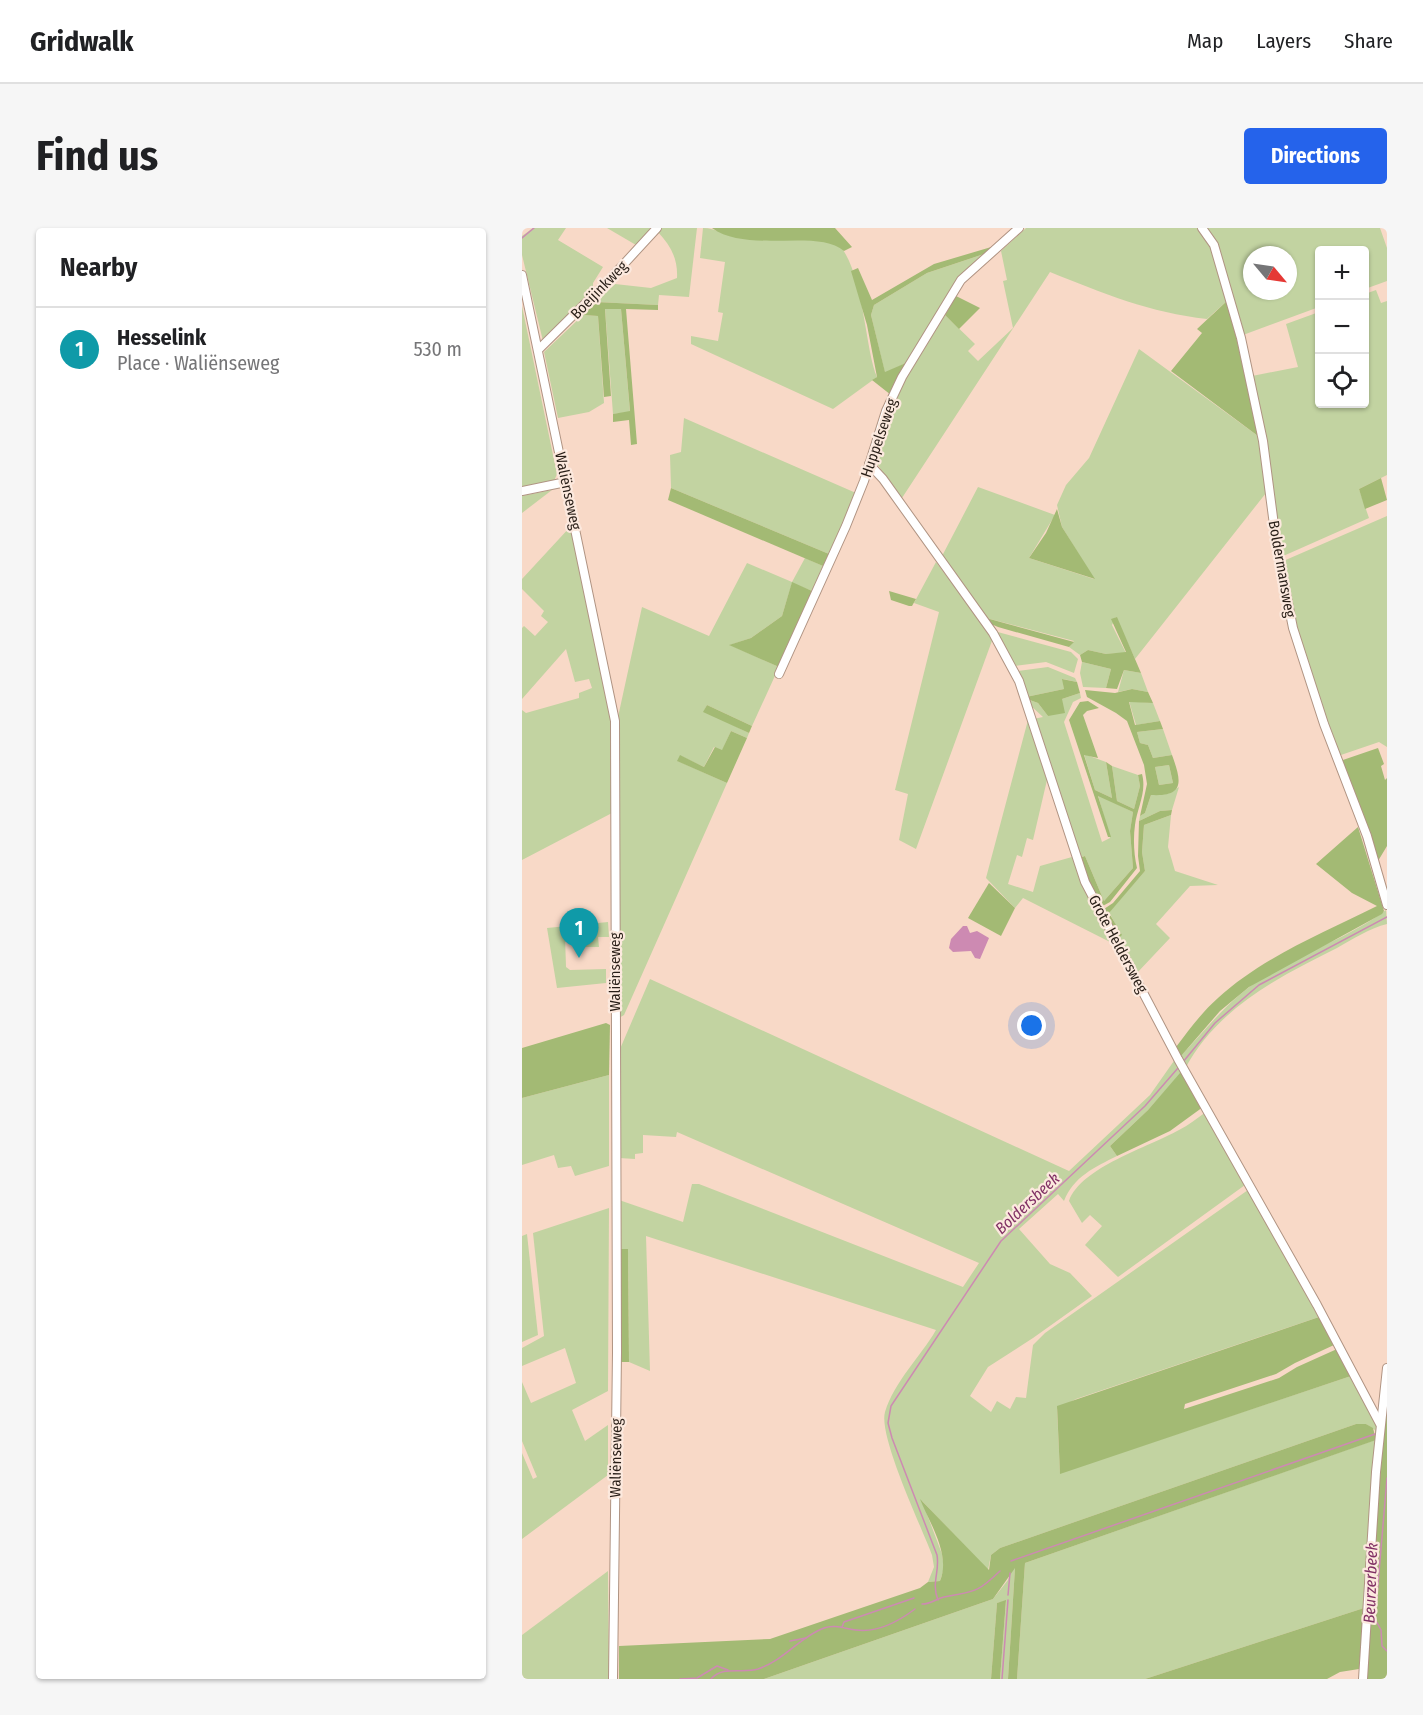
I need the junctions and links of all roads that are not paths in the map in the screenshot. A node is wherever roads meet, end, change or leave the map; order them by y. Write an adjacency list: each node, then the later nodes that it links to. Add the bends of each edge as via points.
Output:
1 (657, 228): 5 (street, Boeijinkweg)
2 (1019, 228): 6 (street, Huppelseweg, via 961,280 902,377)
3 (1202, 228): 10 (street, Boldermansweg, via 1214,245 1240,338 1263,441 1276,548 1293,628 1323,724 1367,836)
4 (522, 275): 5 (street, Waliënseweg)
5 (539, 350): 7 (street, Waliënseweg)
6 (869, 464): 9 (street, Huppelseweg, via 846,526); 12 (street, Grote Heldersweg, via 883,478 1008,658 1085,882)
7 (566, 482): 8 (street); 13 (street, Waliënseweg, via 615,721 617,1352)
8 (522, 492)
9 (779, 674)
10 (1387, 905)
11 (1387, 1368): 12 (street)
12 (1380, 1424): 14 (street)
13 (613, 1679)
14 (1363, 1679)

